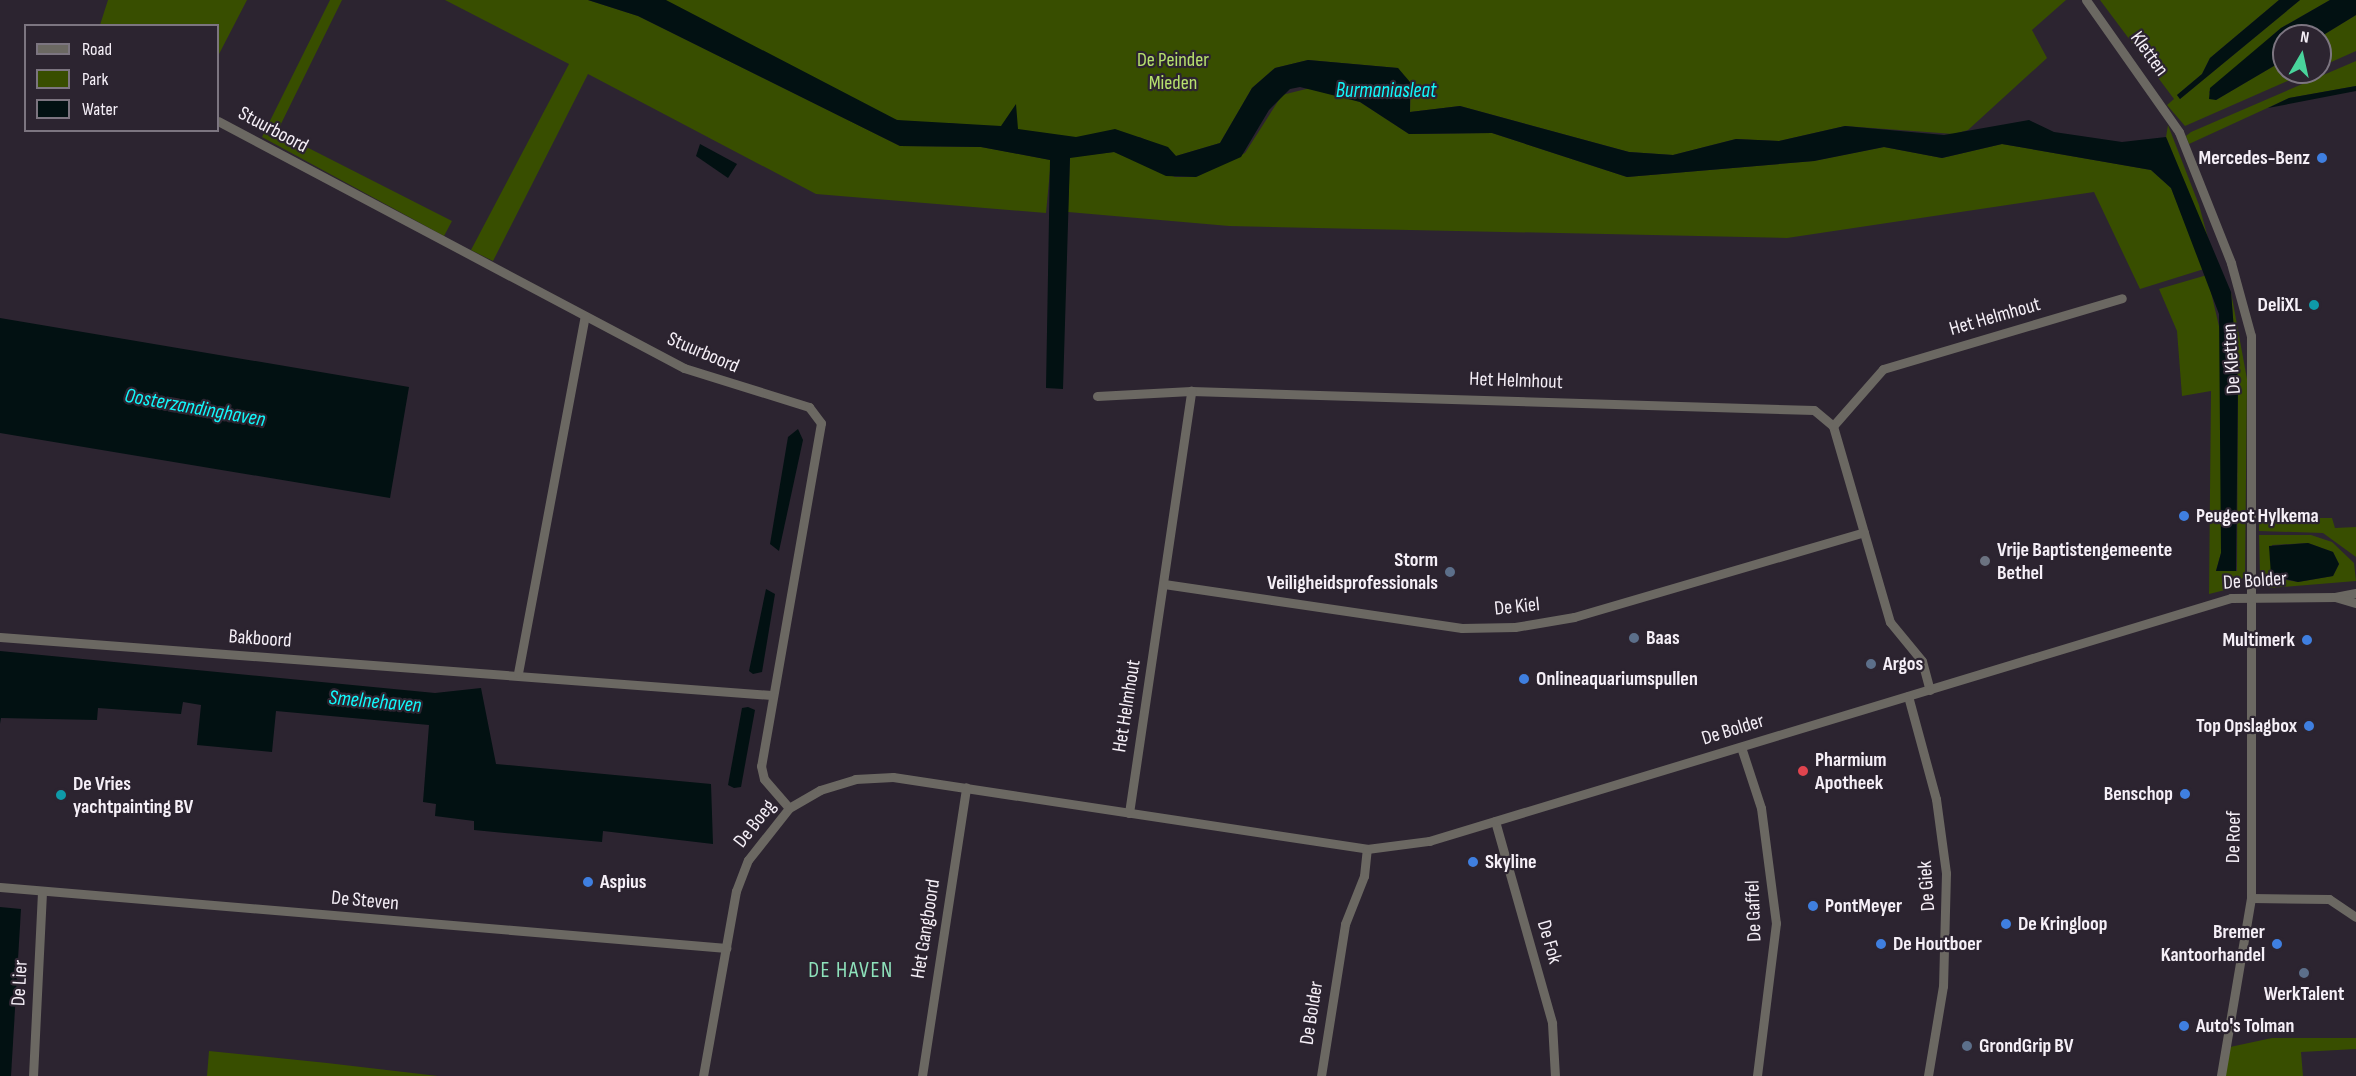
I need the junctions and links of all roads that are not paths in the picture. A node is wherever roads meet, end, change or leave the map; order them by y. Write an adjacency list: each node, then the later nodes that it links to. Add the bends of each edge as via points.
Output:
1 (2086, 0): 3 (street, Kletten)
2 (219, 122): 5 (street, Stuurboord)
3 (2179, 132): 12 (street, De Kletten, via 2231,263 2251,336)
4 (2122, 298): 8 (street, Het Helmhout, via 1883,369)
5 (585, 315): 16 (street); 18 (street, Stuurboord, via 684,368 809,407 821,423)
6 (1191, 391): 7 (street, Het Helmhout); 8 (street, Het Helmhout, via 1799,406 1814,410); 10 (street, Het Helmhout)
7 (1097, 396)
8 (1833, 426): 9 (street)
9 (1864, 532): 10 (street, De Kiel, via 1574,617 1515,627 1462,628); 17 (street, via 1890,622 1922,661)
10 (1164, 584): 23 (street, Het Helmhout)
11 (2356, 593): 13 (street, De Bolder)
12 (2254, 596): 13 (street, De Bolder); 17 (street, De Bolder, via 2187,610); 28 (street, De Roef)
13 (2335, 597): 14 (street, De Bolder)
14 (2356, 603)
15 (0, 637): 16 (street, Bakboord)
16 (518, 673): 18 (street, Bakboord)
17 (1930, 690): 19 (street, De Bolder)
18 (772, 694): 22 (street, Stuurboord, via 761,766 764,779)
19 (1908, 696): 20 (street, De Bolder); 37 (street, De Giek, via 1935,798 1946,873 1943,986)
20 (1741, 747): 24 (street, De Bolder); 36 (street, De Gaffel, via 1761,808 1776,923)
21 (966, 787): 22 (street, De Boeg, via 893,777 855,779); 23 (street); 33 (street, Het Gangboord)
22 (789, 808): 30 (street, De Boeg, via 748,860)
23 (1129, 813): 25 (street)
24 (1495, 821): 25 (street, De Bolder, via 1402,847); 35 (street, De Fok, via 1552,1023)
25 (1367, 849): 34 (street, De Bolder, via 1364,876 1345,924)
26 (0, 887): 27 (street, De Steven)
27 (42, 891): 30 (street, De Steven); 31 (street, De Lier)
28 (2251, 898): 29 (street, via 2329,899); 38 (street, De Roef)
29 (2356, 917)
30 (726, 948): 32 (street, De Boeg)
31 (33, 1076)
32 (703, 1076)
33 (922, 1076)
34 (1321, 1076)
35 (1555, 1076)
36 (1757, 1076)
37 (1928, 1076)
38 (2221, 1076)

